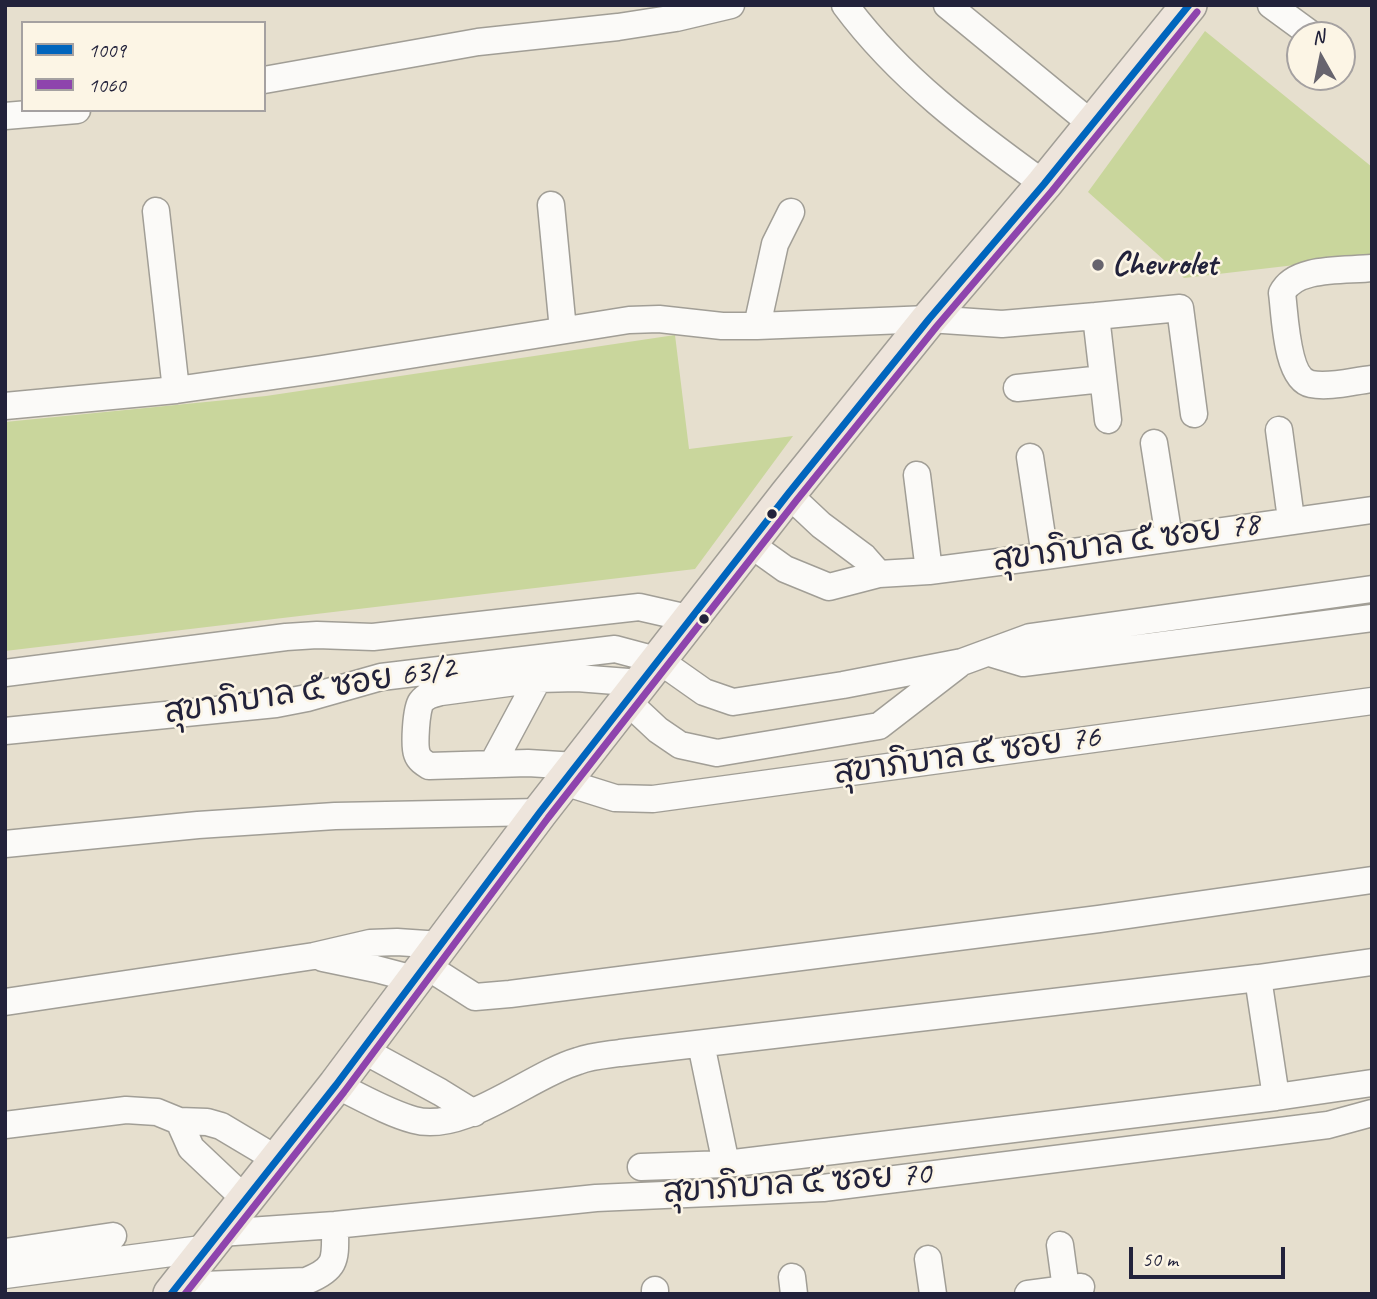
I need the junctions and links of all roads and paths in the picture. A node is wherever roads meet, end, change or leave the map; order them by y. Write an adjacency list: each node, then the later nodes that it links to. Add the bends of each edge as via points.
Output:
1 (731, 5): 7 (street, via 664,20 478,42)
2 (845, 5): 11 (street, via 917,85)
3 (947, 5): 10 (street)
4 (1271, 5): 6 (street)
5 (1187, 6): 10 (main road)
6 (1293, 21)
7 (266, 80)
8 (53, 112): 9 (street)
9 (5, 116)
10 (1093, 125): 11 (main road)
11 (1044, 184): 17 (main road)
12 (551, 205): 19 (street)
13 (156, 211): 23 (street)
14 (791, 212): 18 (street, via 775,244)
15 (1372, 268): 21 (street, via 1297,276 1282,293 1293,367 1304,382)
16 (1096, 316): 17 (street, via 1002,324); 20 (street); 25 (street, via 1180,308)
17 (929, 319): 18 (street); 31 (main road)
18 (757, 326): 19 (street, via 649,319)
19 (564, 330): 23 (street)
20 (1103, 379): 22 (street); 26 (street)
21 (1372, 379)
22 (1017, 388)
23 (176, 390): 24 (street)
24 (5, 406)
25 (1194, 414)
26 (1108, 420)
27 (1279, 430): 33 (street)
28 (1154, 443): 34 (street)
29 (1030, 457): 36 (street)
30 (916, 475): 37 (street)
31 (788, 494): 35 (main road); 38 (street)
32 (1372, 510): 33 (street, สุขาภิบาล ๕ ซอย 78)
33 (1291, 519): 34 (street, สุขาภิบาล ๕ ซอย 78)
34 (1168, 538): 36 (street, สุขาภิบาล ๕ ซอย 78)
35 (750, 544): 38 (street, สุขาภิบาล ๕ ซอย 78, via 785,569 829,587); 42 (main road)
36 (1045, 556): 37 (street, สุขาภิบาล ๕ ซอย 78)
37 (929, 571): 38 (street, สุขาภิบาล ๕ ซอย 78)
38 (879, 574)
39 (1372, 589): 45 (street, via 1030,637)
40 (639, 607): 42 (street); 43 (street); 44 (street)
41 (1372, 618): 45 (street, via 1023,663)
42 (692, 619): 50 (main road)
43 (373, 637): 47 (street, via 286,637); 48 (street)
44 (615, 649): 48 (street, สุขาภิบาล ๕ ซอย 63/2); 50 (street)
45 (990, 653): 46 (street)
46 (962, 662): 50 (street, via 733,702); 50 (street, via 879,726 718,753 680,745 657,730)
47 (5, 673)
48 (381, 677): 52 (street, สุขาภิบาล ๕ ซอย 63/2, via 276,704)
49 (538, 679): 50 (street); 53 (street); 53 (street, สุขาภิบาล ๕ ซอย 76, via 441,692 422,701 416,752 420,759 429,766)
50 (643, 682): 54 (main road)
51 (1372, 701): 54 (street, สุขาภิบาล ๕ ซอย 76, via 653,799 615,798)
52 (5, 731)
53 (493, 763): 54 (street, สุขาภิบาล ๕ ซอย 76)
54 (570, 774): 55 (main road)
55 (540, 812): 56 (street, via 335,816); 60 (main road)
56 (5, 844)
57 (1372, 880): 60 (street, via 487,996 475,997)
58 (314, 956): 60 (street); 60 (street, via 370,943 397,942); 62 (street)
59 (1372, 962): 61 (street)
60 (426, 963): 64 (main road)
61 (1258, 978): 63 (street); 67 (street)
62 (5, 1002)
63 (701, 1044): 68 (street, via 578,1060); 73 (street)
64 (363, 1050): 66 (main road); 68 (street)
65 (1372, 1083): 67 (street)
66 (336, 1085): 68 (street, via 416,1121 447,1121); 72 (main road)
67 (1276, 1097): 73 (street)
68 (474, 1113)
69 (1372, 1113): 76 (street, สุขาภิบาล ๕ ซอย 70, via 1328,1125 823,1188 596,1198)
70 (179, 1121): 71 (street, via 157,1112 126,1110); 72 (street, via 221,1126); 75 (street, via 191,1148)
71 (5, 1125)
72 (278, 1160): 75 (main road)
73 (726, 1164): 74 (street)
74 (641, 1167)
75 (246, 1200): 78 (main road)
76 (335, 1226): 78 (street, สุขาภิบาล ๕ ซอย 70); 83 (street, via 334,1260 326,1273 306,1281)
77 (113, 1236): 80 (street)
78 (215, 1240): 82 (street, สุขาภิบาล ๕ ซอย 70); 83 (main road)
79 (1060, 1245): 85 (street, via 1073,1288)
80 (5, 1252)
81 (928, 1259): 84 (street)
82 (5, 1275)
83 (174, 1290)
84 (933, 1294)
85 (1028, 1294)

